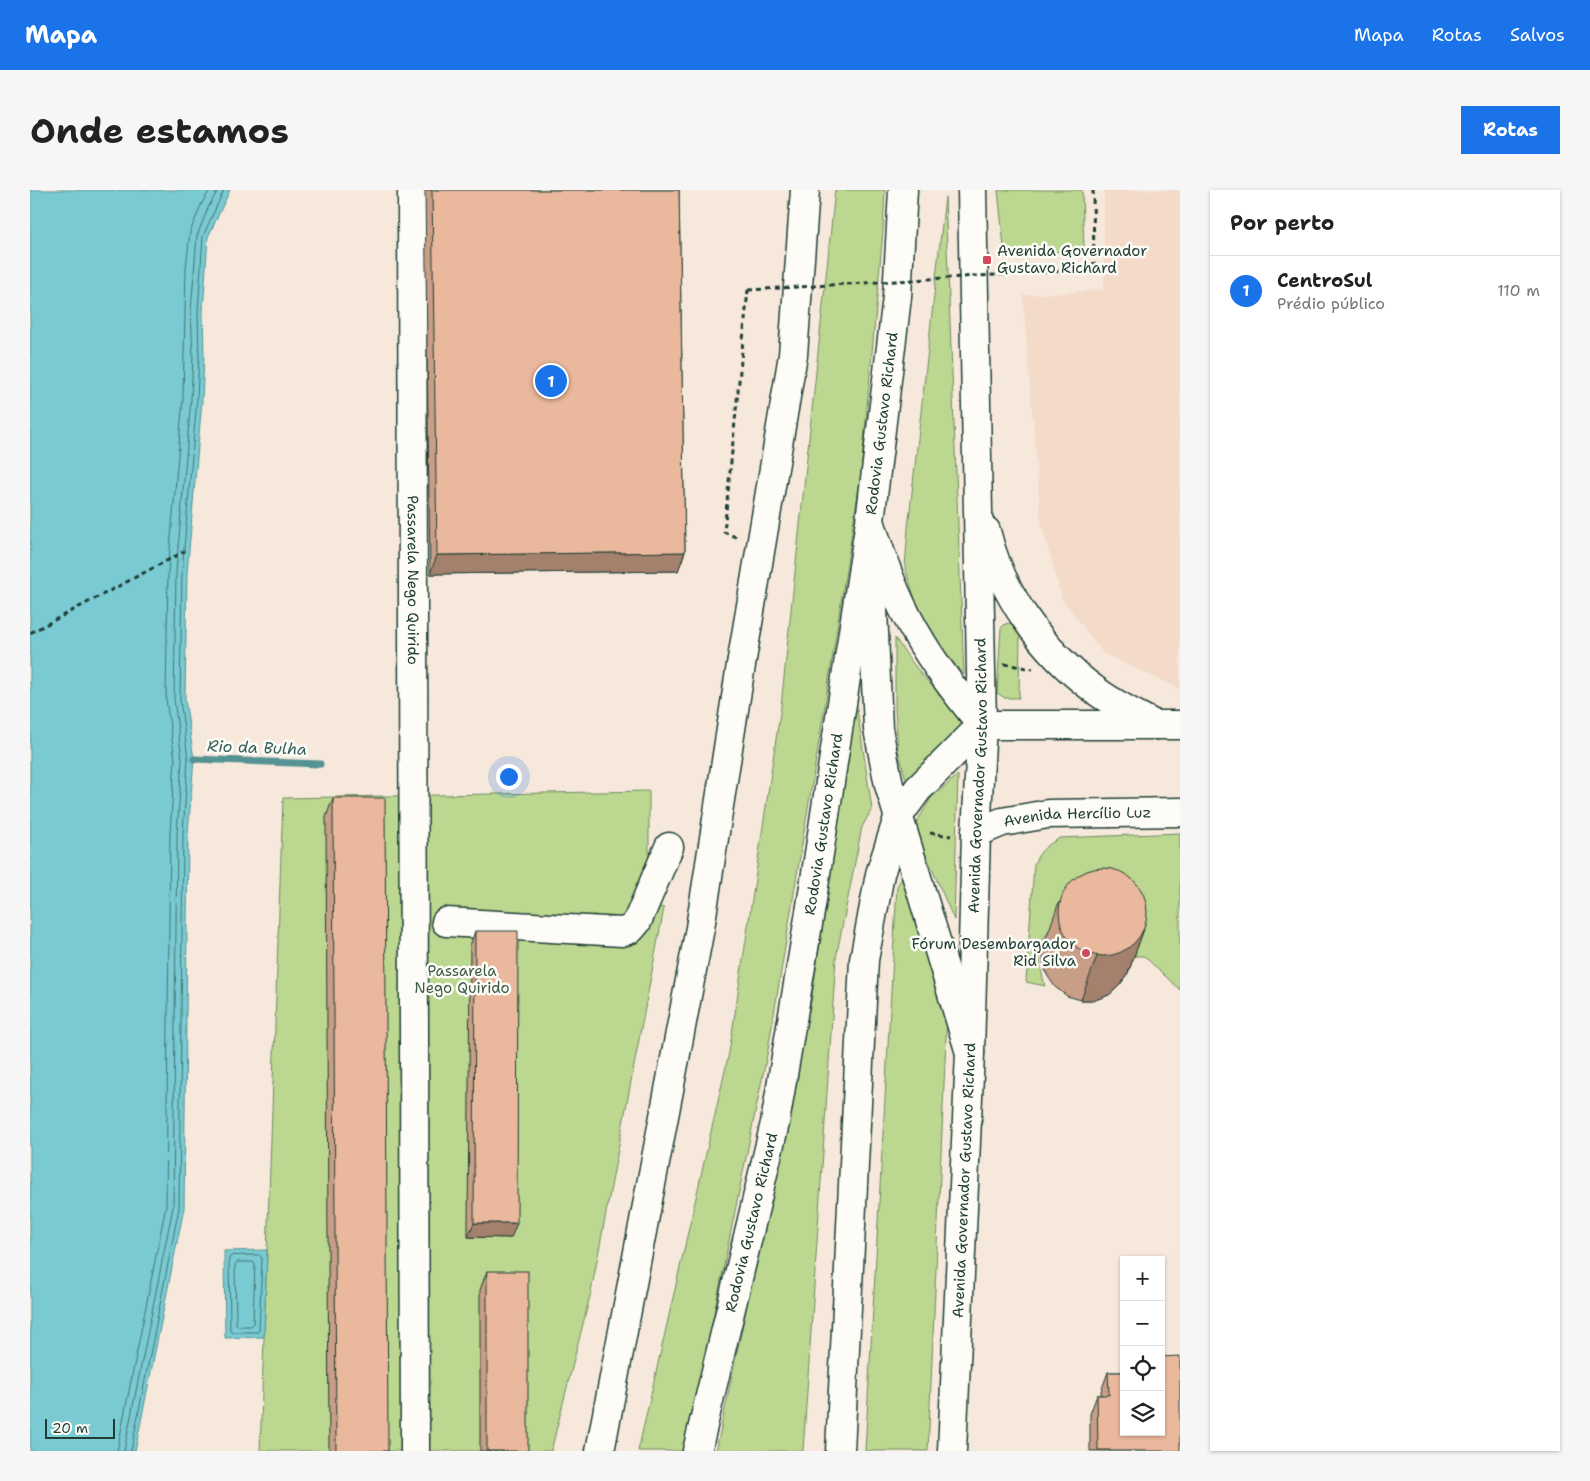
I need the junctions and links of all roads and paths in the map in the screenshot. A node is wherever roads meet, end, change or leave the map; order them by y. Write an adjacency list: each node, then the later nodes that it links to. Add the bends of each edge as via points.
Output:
1 (412, 190): 20 (main road, Passarela Nego Quirido)
2 (806, 190): 19 (main road, via 792,355 700,928)
3 (902, 190): 7 (main road, Rodovia Gustavo Richard, via 897,297)
4 (972, 190): 6 (main road, Avenida Governador Gustavo Richard)
5 (1093, 190): 8 (path, bridge, via 1094,269 748,290 724,532)
6 (978, 498): 11 (main road, Avenida Governador Gustavo Richard); 12 (main road, via 1002,576 1021,612 1046,645 1096,691 1124,709)
7 (870, 521): 11 (main road, via 888,577 914,631 946,680); 14 (main road, via 878,729 889,785); 21 (main road, Rodovia Gustavo Richard, via 776,1123)
8 (737, 537)
9 (185, 551): 10 (path)
10 (30, 632)
11 (982, 725): 12 (main road); 14 (main road, via 918,789); 15 (main road, Avenida Governador Gustavo Richard)
12 (1168, 725)
13 (1180, 812): 15 (main road, Avenida Hercílio Luz, via 1048,814 1002,822)
14 (899, 815): 18 (main road); 22 (main road, via 880,874 864,960)
15 (976, 833): 18 (main road, Avenida Governador Gustavo Richard)
16 (669, 847): 17 (main road, via 637,922 631,929 622,932)
17 (446, 922)
18 (970, 1053): 23 (main road, Avenida Governador Gustavo Richard)
19 (600, 1447)
20 (415, 1451)
21 (697, 1451)
22 (840, 1451)
23 (952, 1451)

